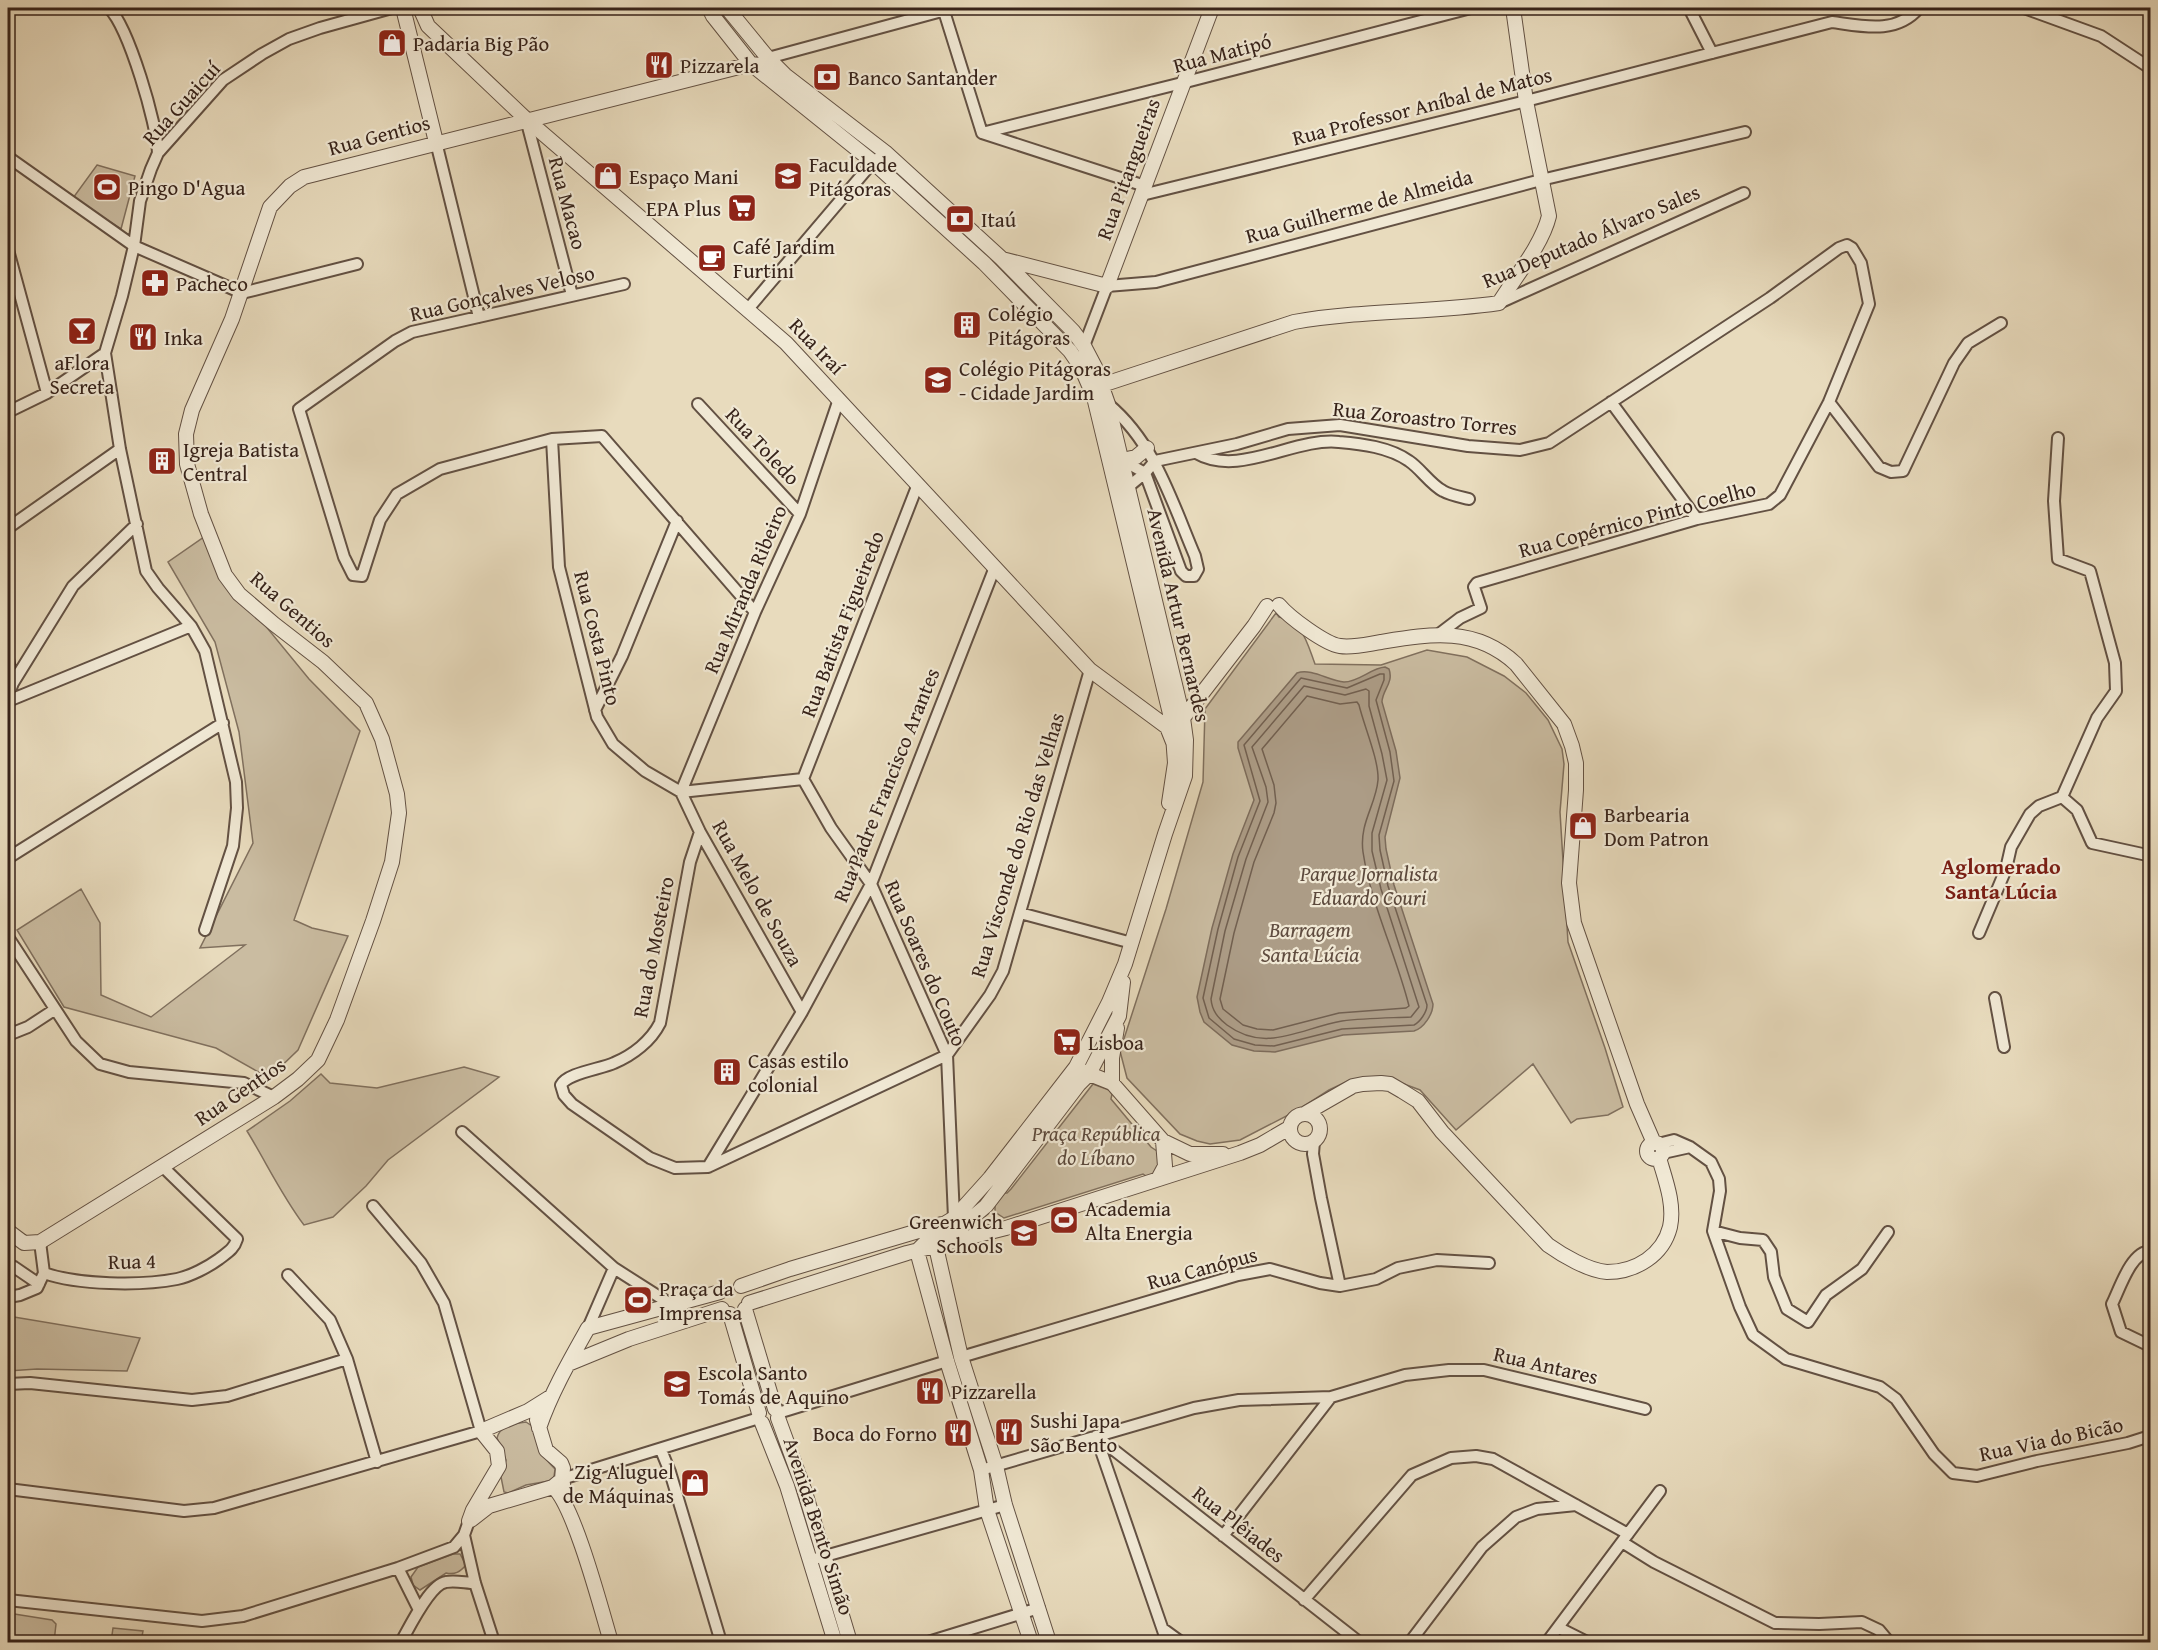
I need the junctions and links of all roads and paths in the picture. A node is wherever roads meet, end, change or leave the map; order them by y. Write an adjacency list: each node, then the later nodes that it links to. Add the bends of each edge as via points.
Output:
1 (109, 8): 28 (street, via 131,50 158,136)
2 (392, 8): 28 (street, Rua Guaicuí, via 288,39 262,54 224,80)
3 (403, 8): 26 (street)
4 (420, 8): 21 (street, Rua Iraí, via 428,26)
5 (709, 8): 16 (street, Avenida Artur Bernardes)
6 (727, 8): 15 (street)
7 (946, 8): 15 (street); 25 (street)
8 (1212, 8): 19 (street, Rua Pitangueiras)
9 (1471, 8): 19 (street, Rua Matipó)
10 (1513, 8): 20 (street)
11 (1689, 8): 14 (street)
12 (1919, 8): 14 (street, Rua Professor Aníbal de Matos, via 1883,27 1832,22)
13 (2024, 8): 17 (street, via 2101,36)
14 (1712, 53): 20 (street, Rua Professor Aníbal de Matos)
15 (768, 58): 18 (street)
16 (751, 64): 18 (street, via 769,66); 22 (street, Rua Gentios); 30 (street, Avenida Artur Bernardes)
17 (2151, 68)
18 (785, 75): 27 (street, Avenida Artur Bernardes)
19 (1182, 83): 25 (street, Rua Matipó); 32 (street, Rua Pitangueiras)
20 (1526, 101): 31 (street); 32 (street, Rua Professor Aníbal de Matos)
21 (509, 103): 22 (street, Rua Iraí); 23 (street)
22 (526, 119): 23 (street, Rua Gentios); 43 (street, Rua Macao); 45 (street, Rua Iraí)
23 (499, 126): 26 (street, Rua Gentios)
24 (1745, 132): 31 (street, Rua Guilherme de Almeida)
25 (982, 133): 32 (street)
26 (436, 142): 42 (street, Rua Gentios, via 304,177 290,186 270,207); 46 (street)
27 (885, 152): 30 (street); 37 (street, Avenida Artur Bernardes)
28 (158, 153): 34 (street, Rua Guaicuí, via 140,201)
29 (8, 157): 34 (street)
30 (873, 162): 38 (street, Avenida Artur Bernardes); 45 (street)
31 (1541, 180): 41 (street, Rua Guilherme de Almeida, via 1156,282); 44 (street, via 1549,216 1546,227)
32 (1143, 191): 41 (street, Rua Pitangueiras)
33 (1744, 193): 44 (street, Rua Deputado Álvaro Sales)
34 (134, 246): 42 (street); 49 (street, Rua Guaicuí)
35 (1852, 248): 53 (street, Rua Zoroastro Torres, via 1839,248); 54 (street, Rua Copérnico Pinto Coelho, via 1861,263 1869,304)
36 (8, 250): 51 (street)
37 (1001, 258): 38 (street); 41 (street, Rua Guilherme de Almeida); 48 (street, Avenida Artur Bernardes)
38 (984, 263): 60 (street, Avenida Artur Bernardes, via 1081,367)
39 (357, 264): 42 (street)
40 (624, 284): 43 (street, Rua Gonçalves Veloso)
41 (1107, 286): 48 (street, Rua Pitangueiras)
42 (242, 292): 116 (street, Rua Gentios, via 192,410 186,434 187,464 201,514 225,575 239,594 323,662 366,704 382,739 399,813 392,862 337,1020 318,1060)
43 (572, 296): 46 (street, Rua Gonçalves Veloso)
44 (1499, 303): 50 (street, Rua Deputado Álvaro Sales, via 1293,322)
45 (748, 309): 52 (street, Rua Iraí, via 786,342)
46 (479, 317): 59 (street, Rua Gonçalves Veloso, via 412,332 395,340 299,409 353,575 362,576 380,520 398,494 440,469)
47 (2001, 324): 54 (street, via 1968,343 1954,363 1903,471 1879,467)
48 (1084, 346): 50 (street, Avenida Artur Bernardes)
49 (105, 353): 51 (street); 62 (street)
50 (1102, 385): 56 (street, Avenida Artur Bernardes)
51 (47, 393): 57 (street)
52 (839, 399): 67 (street, Rua Iraí); 70 (street, Rua Miranda Ribeiro)
53 (1611, 402): 63 (street, Rua Zoroastro Torres, via 1549,443 1520,450 1468,446 1340,425 1288,429); 71 (street)
54 (1829, 402): 71 (street, Rua Copérnico Pinto Coelho, via 1780,495 1769,504)
55 (698, 404): 70 (street, Rua Toledo)
56 (1108, 404): 61 (street); 64 (street, Avenida Artur Bernardes)
57 (8, 412)
58 (2058, 438): 95 (street, via 2054,501 2058,559 2090,571 2115,663 2116,691 2097,718)
59 (552, 439): 72 (street, via 602,435); 88 (street, Rua Costa Pinto, via 559,567)
60 (1105, 440): 64 (street); 87 (street, Avenida Artur Bernardes)
61 (1146, 448): 64 (street, via 1136,457); 65 (street)
62 (120, 449): 73 (street); 74 (street)
63 (1196, 453): 65 (street, Rua Zoroastro Torres); 69 (street, via 1206,459 1246,460 1336,441 1386,449 1409,461 1443,491)
64 (1122, 460): 66 (street); 68 (street, Avenida Artur Bernardes)
65 (1155, 461): 66 (street); 75 (street)
66 (1145, 473): 68 (street); 76 (street)
67 (918, 484): 77 (street, Rua Iraí); 93 (street, Rua Batista Figueiredo)
68 (1128, 487): 85 (street, Avenida Artur Bernardes)
69 (1469, 499)
70 (800, 514): 78 (street, Rua Miranda Ribeiro)
71 (1697, 519): 80 (street, Rua Copérnico Pinto Coelho, via 1477,583 1474,587 1481,608)
72 (677, 520): 78 (street); 88 (street)
73 (137, 524): 79 (street, via 146,571); 83 (street, via 73,586)
74 (8, 528)
75 (1195, 556): 76 (street); 76 (street, via 1198,569 1194,576 1186,576)
76 (1179, 566)
77 (995, 567): 82 (street, Rua Iraí); 99 (street, Rua Padre Francisco Arantes)
78 (755, 612): 94 (street, Rua Miranda Ribeiro)
79 (192, 626): 86 (street); 91 (street, via 205,651)
80 (1432, 634): 84 (street, via 1338,646 1276,611 1254,626); 121 (street, via 1464,637 1506,656 1564,724 1576,763 1569,875 1574,923)
81 (8, 659): 83 (street)
82 (1090, 670): 89 (street, Rua Iraí); 100 (street, Rua Visconde do Rio das Velhas)
83 (14, 683): 86 (street)
84 (1204, 688): 85 (street); 90 (street)
85 (1176, 690): 90 (street, Avenida Artur Bernardes)
86 (8, 698)
87 (1167, 702): 89 (street); 90 (street, Avenida Artur Bernardes)
88 (595, 710): 94 (street, Rua Costa Pinto, via 613,744 645,771)
89 (1154, 716): 90 (street); 92 (street, Rua Iraí)
90 (1177, 720): 92 (street, Avenida Artur Bernardes)
91 (223, 723): 98 (street); 101 (street, via 236,782 237,808 232,846)
92 (1181, 743): 104 (street, Avenida Artur Bernardes, via 1185,776)
93 (803, 778): 94 (street); 99 (street, Rua Soares do Couto, via 831,828)
94 (681, 792): 96 (street, Rua Melo de Souza)
95 (2062, 797): 97 (street, via 2077,810 2092,843); 102 (street, via 2038,806 2030,814 2011,847)
96 (700, 832): 108 (street, Rua Melo de Souza); 124 (street, Rua do Mosteiro, via 690,862 660,1023 653,1037 614,1063 563,1080 561,1085 572,1104 650,1158 675,1168)
97 (2151, 857)
98 (8, 858)
99 (871, 884): 108 (street, Rua Padre Francisco Arantes); 112 (street, Rua Soares do Couto)
100 (1020, 913): 104 (street); 112 (street, Rua Visconde do Rio das Velhas, via 999,979)
101 (206, 930)
102 (1979, 933)
103 (8, 937): 107 (street)
104 (1132, 943): 105 (street, Avenida Artur Bernardes)
105 (1125, 964): 109 (street, Avenida Artur Bernardes); 113 (street, Avenida Artur Bernardes)
106 (1995, 998): 111 (street)
107 (54, 1010): 110 (street); 116 (street, via 76,1041 100,1064 129,1071 244,1083)
108 (802, 1012): 124 (street, Rua Padre Francisco Arantes)
109 (1119, 1016): 114 (street, Avenida Artur Bernardes); 115 (street)
110 (8, 1035)
111 (2004, 1047)
112 (947, 1055): 124 (street); 129 (street, Rua Soares do Couto)
113 (1076, 1067): 114 (street); 125 (street, Avenida Artur Bernardes)
114 (1089, 1074): 115 (street); 128 (street, Avenida Artur Bernardes)
115 (1112, 1083): 120 (street)
116 (274, 1097): 123 (street, Rua Gentios)
117 (1311, 1115): 119 (street, via 1320,1130); 119 (street, via 1297,1116 1290,1123); 121 (street, via 1353,1086 1390,1084 1418,1101 1548,1245 1585,1266 1606,1272 1635,1267 1663,1245 1670,1225 1669,1192)
118 (462, 1132): 140 (street)
119 (1301, 1138): 122 (street); 145 (street, via 1314,1160)
120 (1162, 1141): 122 (street, via 1190,1154); 126 (street, via 1165,1166)
121 (1656, 1151): 132 (street, Rua Via do Bicão, via 1690,1147 1711,1162 1720,1191)
122 (1240, 1153): 126 (street)
123 (162, 1166): 134 (street, Rua Gentios); 141 (street, Rua 4, via 237,1239 234,1248 179,1278 126,1284 63,1280)
124 (708, 1167)
125 (990, 1178): 128 (street); 129 (street, Avenida Artur Bernardes)
126 (1158, 1179): 130 (street)
127 (373, 1206): 167 (street, via 422,1263 444,1303)
128 (986, 1206): 130 (street, via 991,1222); 135 (street, Avenida Artur Bernardes)
129 (949, 1221): 136 (street, Avenida Artur Bernardes); 144 (street)
130 (1006, 1228): 135 (street)
131 (8, 1230): 134 (street, via 24,1243)
132 (1713, 1232): 133 (street, via 1762,1240 1771,1252 1774,1277 1787,1309 1808,1322 1826,1295 1862,1269); 169 (street, Rua Via do Bicão, via 1753,1335 1786,1359 1880,1386 1896,1399 1934,1454 1953,1473 1977,1476)
133 (1888, 1232)
134 (40, 1242): 141 (street)
135 (936, 1247): 136 (street); 154 (street)
136 (917, 1251): 149 (street); 156 (street)
137 (2151, 1251): 153 (street, via 2132,1262 2112,1304 2121,1332)
138 (1490, 1263): 145 (street, Rua Canópus, via 1437,1260)
139 (8, 1265): 143 (street)
140 (614, 1268): 148 (street); 151 (street)
141 (44, 1273): 143 (street)
142 (288, 1275): 155 (street, via 330,1320)
143 (39, 1284): 147 (street)
144 (741, 1286): 146 (street, via 727,1285); 149 (street, via 747,1292)
145 (1340, 1286): 154 (street, Rua Canópus, via 1270,1269)
146 (720, 1292): 148 (street); 150 (street, via 718,1301)
147 (8, 1297)
148 (672, 1305): 151 (street)
149 (747, 1306): 150 (street, via 741,1313); 163 (street, Avenida Bento Simão)
150 (726, 1312): 152 (street); 164 (street, Avenida Bento Simão)
151 (588, 1328): 152 (street); 157 (street)
152 (629, 1339): 157 (street)
153 (2151, 1346)
154 (961, 1357): 173 (street)
155 (347, 1359): 158 (street, via 227,1396 192,1400); 172 (street)
156 (947, 1361): 163 (street); 174 (street)
157 (568, 1364): 159 (street)
158 (8, 1384)
159 (553, 1395): 162 (street); 166 (street)
160 (1331, 1397): 161 (street, Rua Antares, via 1405,1376 1484,1370); 168 (street, Rua Antares, via 1239,1400); 185 (street)
161 (1645, 1409)
162 (528, 1411): 165 (street); 166 (street)
163 (777, 1413): 164 (street, via 766,1406); 187 (street, Avenida Bento Simão, via 804,1492)
164 (760, 1418): 171 (street); 187 (street, Avenida Bento Simão)
165 (496, 1424): 167 (street); 170 (street)
166 (540, 1428): 176 (street, via 546,1450 563,1468)
167 (481, 1431): 170 (street); 172 (street)
168 (1096, 1436): 173 (street, Rua Antares); 185 (street, Rua Plêiades); 195 (street)
169 (2151, 1436)
170 (491, 1442): 175 (street, via 499,1459)
171 (661, 1450): 176 (street); 200 (street)
172 (376, 1462): 177 (street, via 232,1504 184,1511)
173 (996, 1466): 174 (street, Rua Antares); 180 (street)
174 (981, 1470): 182 (street)
175 (492, 1479): 179 (street); 183 (street)
176 (558, 1483): 179 (street); 199 (street)
177 (8, 1489)
178 (1660, 1491): 186 (street)
179 (505, 1501): 183 (street, via 489,1506)
180 (1005, 1505): 182 (street); 192 (street)
181 (1576, 1505): 186 (street); 191 (street, via 1493,1459 1451,1458 1412,1475); 209 (street, via 1537,1509 1516,1517 1482,1547)
182 (987, 1510): 187 (street); 194 (street)
183 (469, 1521): 184 (street)
184 (464, 1535): 188 (street, via 454,1547); 189 (street)
185 (1223, 1536): 191 (street, Rua Plêiades)
186 (1625, 1538): 196 (street); 212 (street, via 1654,1562 1775,1623 1862,1622 1879,1630)
187 (817, 1558): 201 (street, Avenida Bento Simão); 202 (street, Avenida Bento Simão)
188 (398, 1568): 190 (street, via 243,1616 202,1621); 193 (street)
189 (475, 1583): 193 (street, via 444,1582); 198 (street)
190 (8, 1600)
191 (1304, 1600): 208 (street, Rua Plêiades)
192 (1039, 1608): 194 (street); 205 (street)
193 (419, 1610): 197 (street)
194 (1021, 1613): 203 (street); 204 (street)
195 (1163, 1628): 206 (street); 207 (street)
196 (1559, 1628): 210 (street); 211 (street)
197 (401, 1642)
198 (494, 1642)
199 (611, 1642)
200 (721, 1642)
201 (835, 1642)
202 (850, 1642)
203 (928, 1642)
204 (1031, 1642)
205 (1049, 1642)
206 (1167, 1642)
207 (1181, 1642)
208 (1359, 1642)
209 (1410, 1642)
210 (1547, 1642)
211 (1587, 1642)
212 (1889, 1642)

